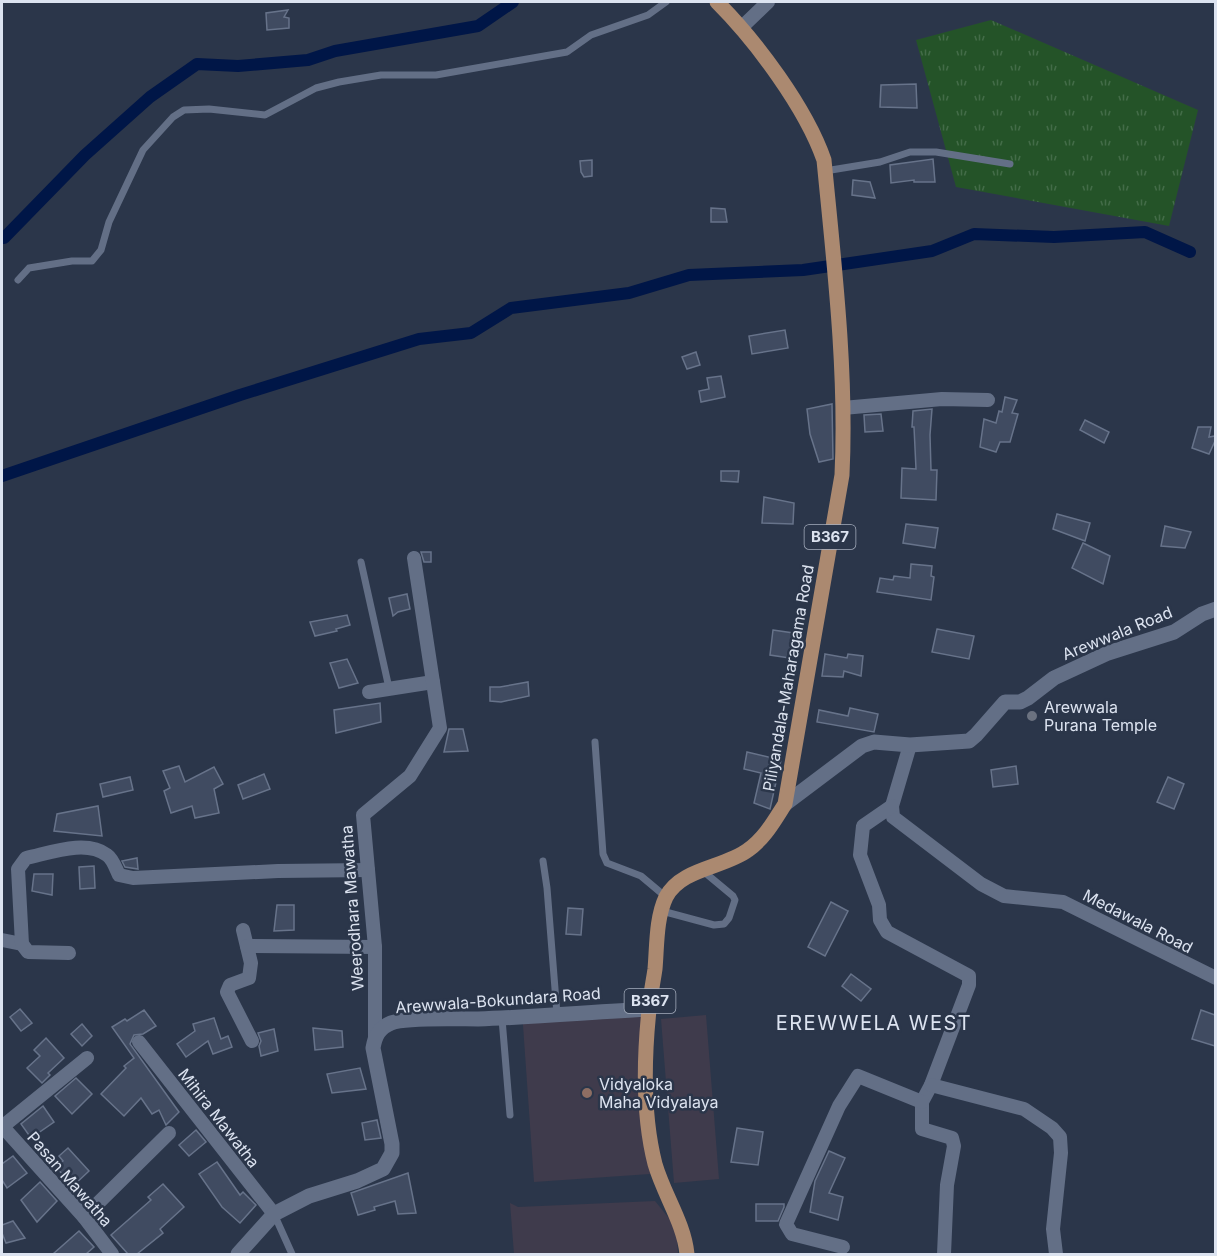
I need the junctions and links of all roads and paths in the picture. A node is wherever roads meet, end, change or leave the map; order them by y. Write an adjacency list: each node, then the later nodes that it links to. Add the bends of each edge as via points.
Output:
1 (666, 2): 7 (lane, via 648,15 591,35 567,52 436,75 381,75 339,82 316,88 265,115 184,110 143,150 109,222 101,250 92,261 29,268)
2 (717, 2): 4 (main road, Piliyandala-Maharagama Road / B367)
3 (768, 2): 4 (street)
4 (742, 27): 6 (main road, Piliyandala-Maharagama Road / B367, via 818,142)
5 (1010, 164): 6 (lane, via 936,152 910,152 880,162)
6 (825, 171): 9 (main road, Piliyandala-Maharagama Road / B367)
7 (18, 280)
8 (988, 400): 9 (street, via 942,399)
9 (843, 408): 18 (main road, Piliyandala-Maharagama Road / B367, via 842,475)
10 (414, 558): 13 (street, Weerodhara Mawatha)
11 (361, 562): 14 (lane)
12 (1215, 609): 17 (street, Arewwala Road, via 1174,632 1108,653 1053,678 1020,702 1005,702 969,741)
13 (433, 682): 14 (street); 21 (street, Weerodhara Mawatha, via 440,728 410,776 363,815)
14 (389, 688): 15 (street)
15 (369, 692)
16 (595, 742): 23 (lane, via 603,854 607,863 641,876)
17 (909, 744): 18 (street, Arewwala Road, via 874,742 862,747); 19 (street)
18 (785, 804): 22 (main road, Piliyandala-Maharagama Road / B367, via 769,830 746,852)
19 (892, 806): 30 (street, Medawala Road, via 893,817 981,884 1004,896 1064,902); 38 (street, via 862,826 860,855 879,905 880,920 887,932 969,976)
20 (543, 861): 32 (lane)
21 (368, 870): 26 (street, via 133,878 119,875 109,855 97,850 80,848 26,858 18,869); 28 (street, Weerodhara Mawatha)
22 (703, 871): 23 (main road, Piliyandala-Maharagama Road / B367, via 682,880); 23 (lane, via 735,900 724,924 714,925)
23 (664, 904): 31 (main road, B367)
24 (243, 930): 27 (street)
25 (2, 940): 26 (street)
26 (22, 944): 29 (street, via 28,952)
27 (247, 946): 28 (street); 35 (street, via 249,978 230,985 227,992)
28 (375, 947): 34 (street, Weerodhara Mawatha)
29 (69, 953)
30 (1215, 978)
31 (649, 1009): 32 (street, Arewwala-Bokundara Road); 49 (main road, B367, via 645,1067 652,1147 660,1180 686,1240)
32 (557, 1014): 33 (street, Arewwala-Bokundara Road)
33 (502, 1018): 34 (street, Arewwala-Bokundara Road, via 409,1020 392,1023); 40 (lane)
34 (375, 1037): 43 (street, via 375,1061 392,1144 389,1161 372,1175 309,1196)
35 (252, 1041)
36 (139, 1042): 43 (street, Mihira Mawatha)
37 (87, 1058): 41 (street)
38 (931, 1085): 39 (street); 51 (street, via 1024,1109 1060,1137 1062,1153 1053,1229)
39 (922, 1102): 45 (street, via 858,1076 839,1106 786,1224 792,1234); 50 (street, via 922,1129 952,1138 954,1146 947,1185)
40 (510, 1115)
41 (2, 1126): 44 (street, Pasan Mawatha)
42 (169, 1133): 44 (street)
43 (274, 1214): 47 (street); 48 (lane)
44 (84, 1216): 46 (street, Pasan Mawatha)
45 (843, 1247)
46 (112, 1254)
47 (238, 1254)
48 (292, 1254)
49 (687, 1254)
50 (944, 1254)
51 (1056, 1254)

